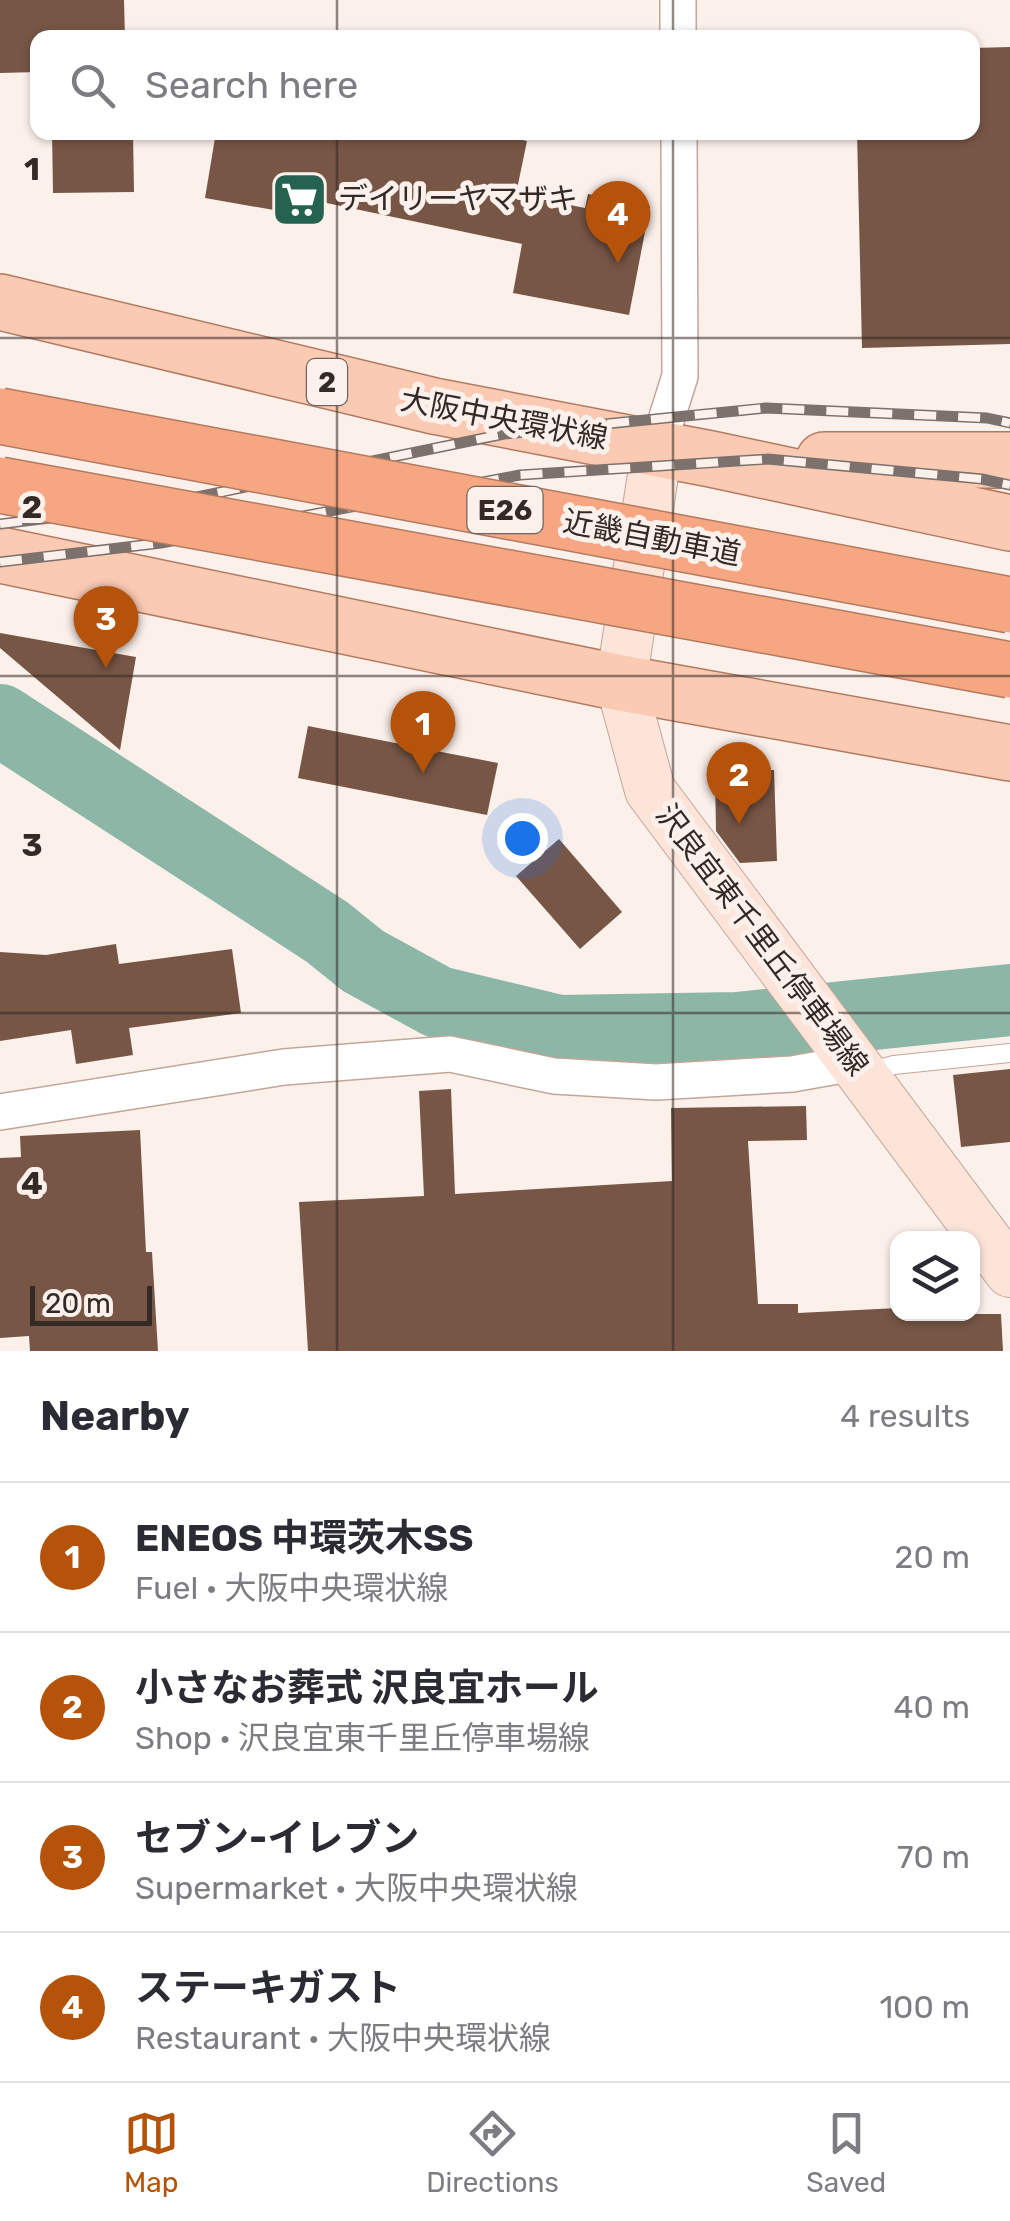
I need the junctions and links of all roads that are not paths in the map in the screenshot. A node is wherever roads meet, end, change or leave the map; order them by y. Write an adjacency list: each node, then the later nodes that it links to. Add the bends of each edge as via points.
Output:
1 (678, 0): 2 (street)
2 (678, 30)
3 (679, 140): 6 (street, via 680,376)
4 (0, 302): 6 (main road, 大阪中央環状線 / 2, via 434,406)
5 (0, 416): 12 (highway, 近畿自動車道 / E26, bridge)
6 (657, 449): 7 (main road, 大阪中央環状線 / 2); 14 (main road, 沢良宜東千里丘停車場線)
7 (710, 459): 8 (main road, 2); 10 (main road, 大阪中央環状線 / 2)
8 (1010, 460)
9 (0, 485): 13 (highway, E26, bridge)
10 (1010, 523)
11 (0, 554): 14 (main road)
12 (1010, 604)
13 (1010, 670)
14 (621, 682): 15 (main road); 17 (main road, 沢良宜東千里丘停車場線, via 650,790)
15 (1010, 752)
16 (1010, 1054): 17 (lane, via 894,1065)
17 (853, 1061): 18 (street, via 792,1074 656,1082 554,1076 450,1054 284,1066); 19 (main road, 沢良宜東千里丘停車場線, via 981,1220)
18 (0, 1112)
19 (1010, 1272)

